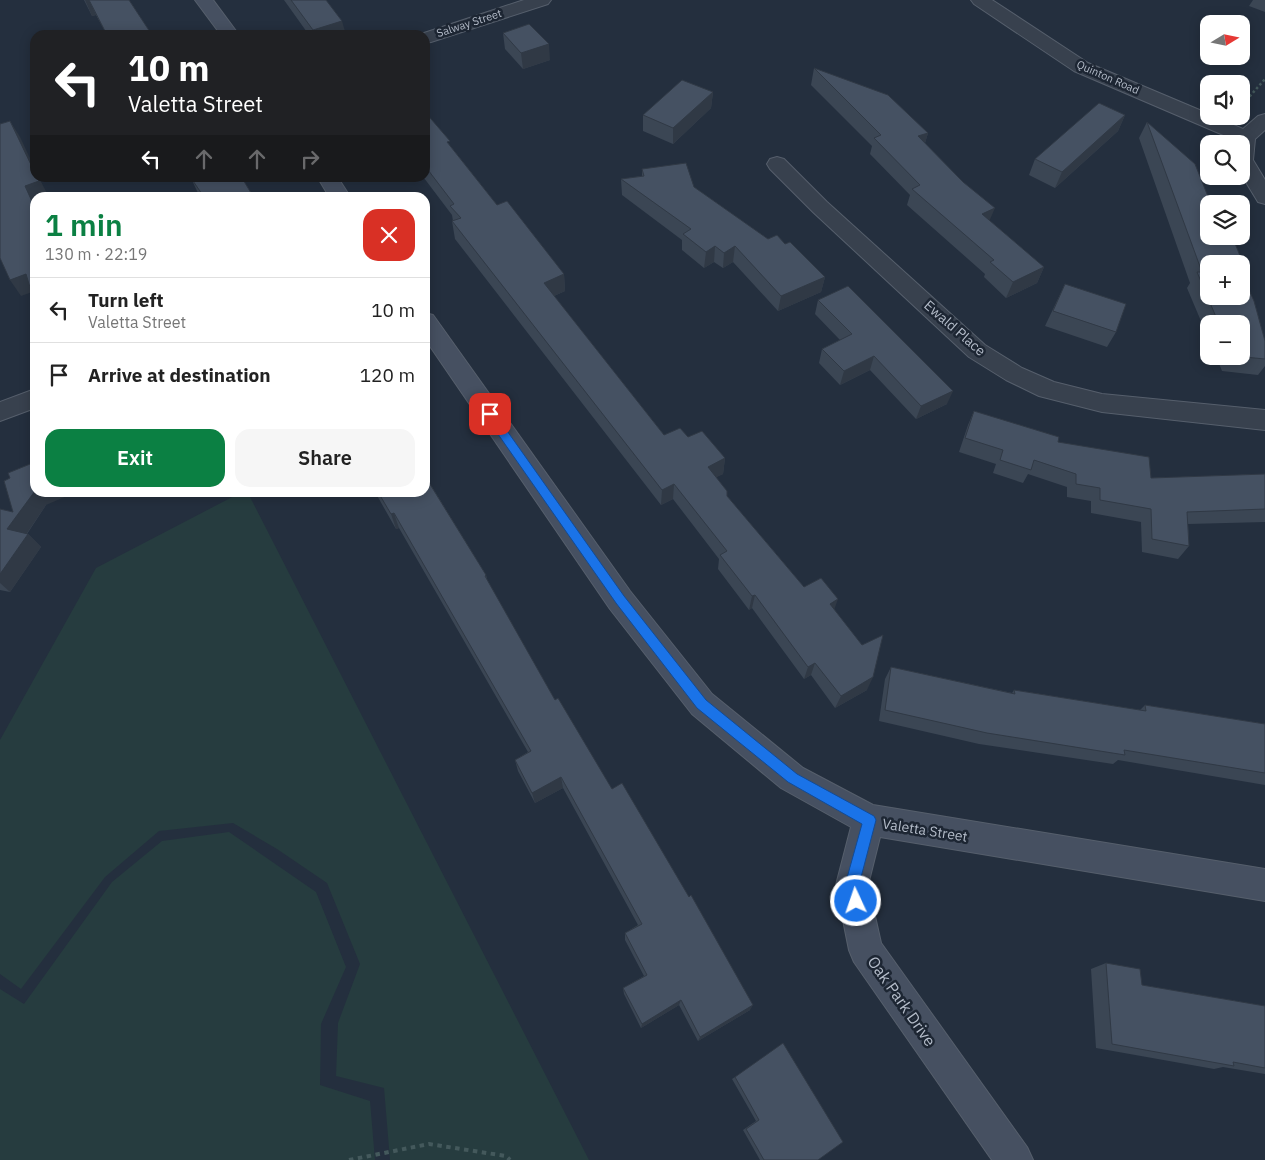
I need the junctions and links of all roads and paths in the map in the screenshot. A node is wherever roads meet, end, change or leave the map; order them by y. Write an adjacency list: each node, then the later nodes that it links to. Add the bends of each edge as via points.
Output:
1 (204, 0): 4 (street)
2 (542, 0): 5 (street, Salway Street)
3 (980, 0): 9 (street, Quinton Road, via 1081,67)
4 (226, 30)
5 (430, 36)
6 (1265, 79): 7 (path)
7 (1250, 96)
8 (1265, 120): 10 (street)
9 (1243, 135)
10 (1246, 135)
11 (777, 164): 17 (street, Ewald Place, via 977,351 1014,374 1048,390 1102,403)
12 (1250, 172): 13 (street)
13 (1265, 197)
14 (430, 328): 18 (street, Valetta Street, via 620,600 702,704 792,778)
15 (30, 400): 16 (street)
16 (0, 412)
17 (1265, 420)
18 (869, 820): 19 (street, Valetta Street); 22 (street, Oak Park Drive, via 852,885 866,950)
19 (1265, 885)
20 (349, 1160): 21 (path, via 429,1144 506,1156)
21 (510, 1160)
22 (1014, 1160)

